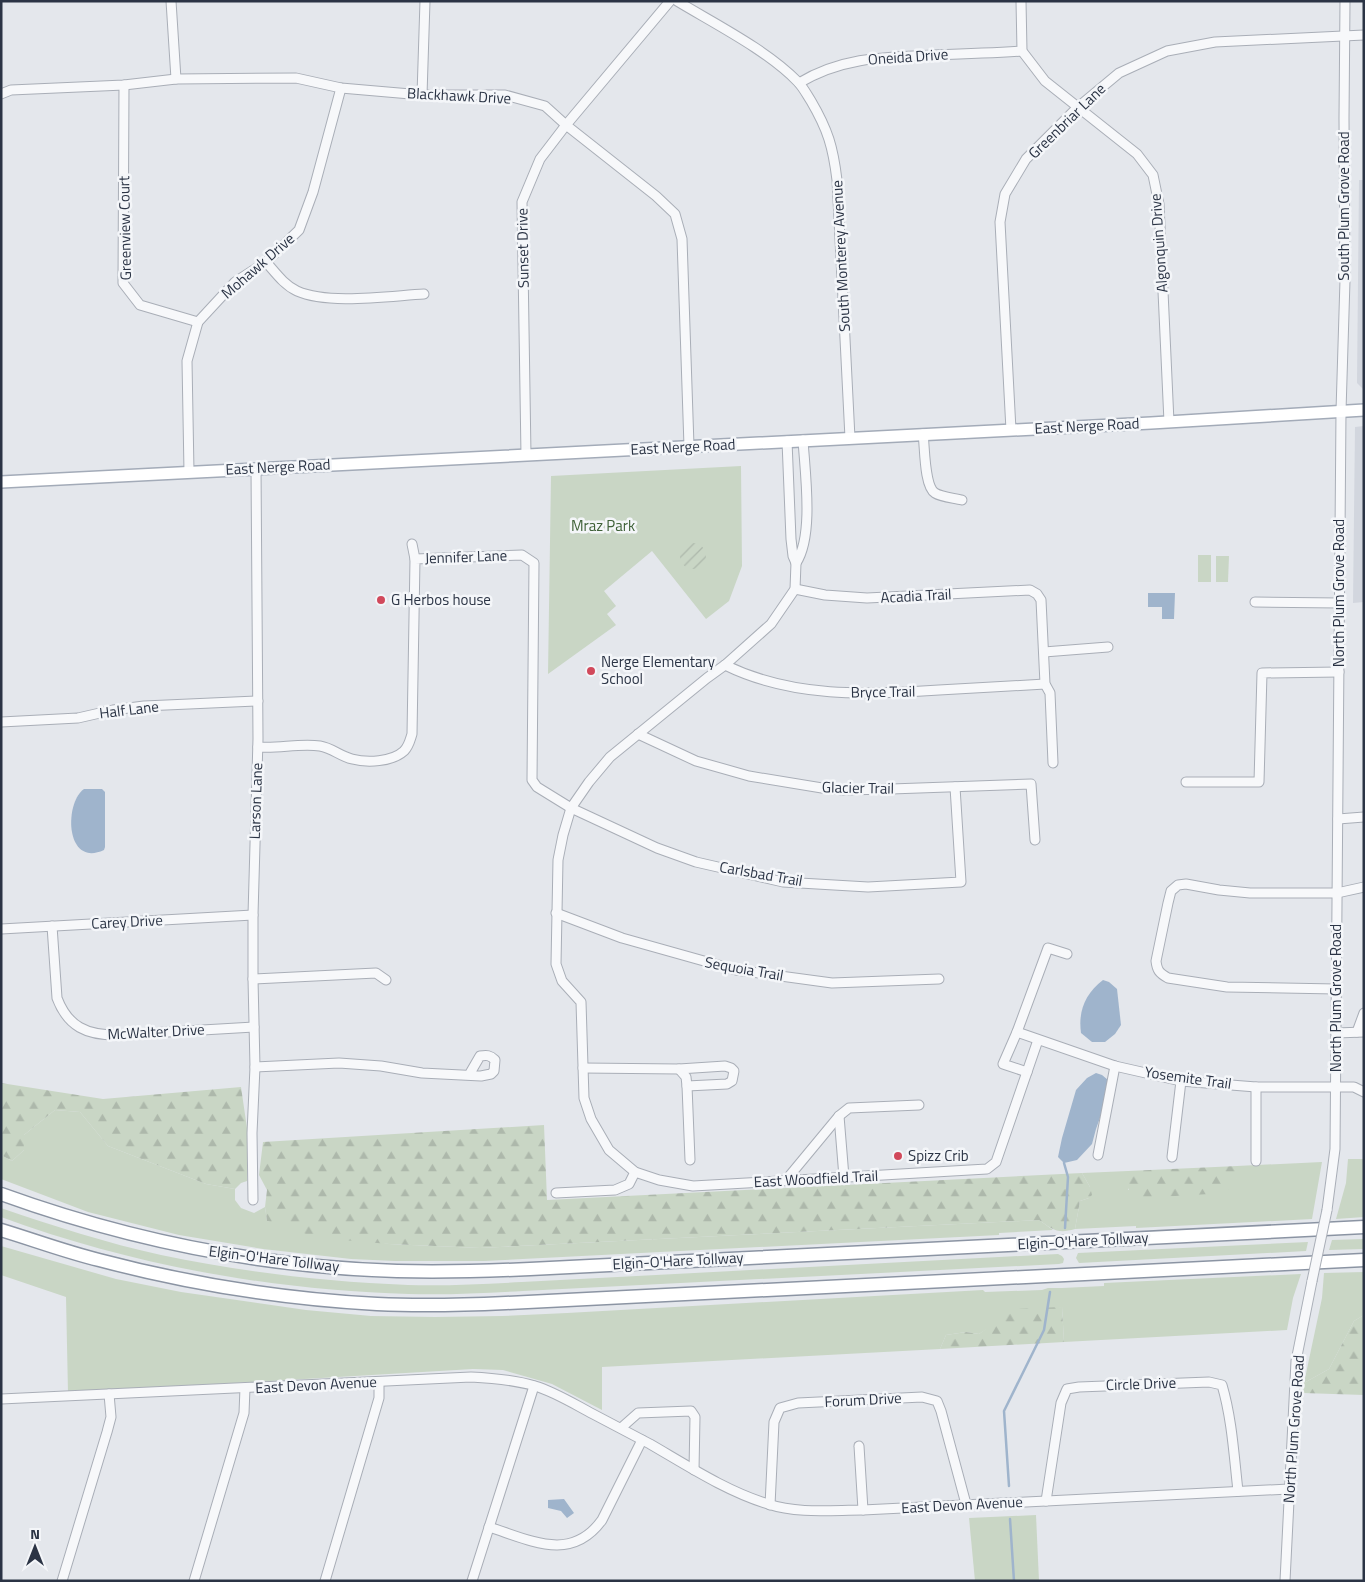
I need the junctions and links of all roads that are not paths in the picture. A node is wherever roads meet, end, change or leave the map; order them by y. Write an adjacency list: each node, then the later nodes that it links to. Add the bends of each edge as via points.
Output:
1 (171, 1): 10 (street)
2 (425, 1): 15 (street)
3 (670, 1): 17 (street, Sunset Drive)
4 (677, 1): 11 (street, South Monterey Avenue, via 767,56)
5 (1021, 1): 9 (street)
6 (1344, 1): 7 (street, South Plum Grove Road)
7 (1344, 35): 8 (street, Greenbriar Lane); 16 (street, Greenbriar Lane, via 1216,42 1167,51 1119,73); 22 (street, South Plum Grove Road, via 1345,280)
8 (1364, 35)
9 (1022, 51): 11 (street, Oneida Drive, via 854,61 830,67); 16 (street, Algonquin Drive, via 1044,81)
10 (176, 79): 12 (street, Blackhawk Drive); 13 (street, Blackhawk Drive, via 296,78)
11 (799, 83): 26 (street, South Monterey Avenue, via 820,116 834,153)
12 (124, 85): 14 (street, Blackhawk Drive, via 11,90); 20 (street, Greenview Court, via 123,283 140,305)
13 (341, 88): 15 (street, Blackhawk Drive); 18 (street, Mohawk Drive, via 313,192 299,230)
14 (1, 94)
15 (422, 95): 17 (street, Blackhawk Drive, via 505,95 545,106)
16 (1077, 108): 23 (street, Algonquin Drive, via 1137,154 1153,175 1159,204); 24 (street, Greenbriar Lane, via 1026,159 1005,194 1000,222)
17 (566, 125): 29 (street, Blackhawk Drive, via 675,214 682,240); 30 (street, Sunset Drive, via 540,159 522,202)
18 (266, 262): 19 (street, via 288,285 317,296); 20 (street, Mohawk Drive, via 235,282)
19 (424, 294)
20 (198, 322): 32 (street, Mohawk Drive, via 187,361)
21 (1364, 410): 22 (main road, East Nerge Road)
22 (1341, 411): 23 (main road, East Nerge Road); 40 (street, North Plum Grove Road)
23 (1169, 422): 24 (main road, East Nerge Road)
24 (1011, 430): 25 (main road, East Nerge Road)
25 (924, 434): 26 (main road, East Nerge Road); 34 (street, via 930,488 935,494)
26 (850, 438): 27 (main road, East Nerge Road)
27 (804, 440): 28 (main road, East Nerge Road); 37 (street, via 806,516 801,556)
28 (787, 441): 29 (main road, East Nerge Road); 37 (street, via 791,539)
29 (689, 446): 30 (main road, East Nerge Road)
30 (526, 455): 31 (main road, East Nerge Road)
31 (256, 468): 32 (main road, East Nerge Road); 46 (street, Larson Lane)
32 (189, 472): 33 (main road, East Nerge Road)
33 (1, 482)
34 (962, 500)
35 (412, 544): 36 (street)
36 (415, 559): 49 (street, Jennifer Lane, via 412,734 405,750 383,760 360,760 322,746); 53 (street, Jennifer Lane, via 522,554 534,563 532,780 537,787)
37 (796, 563): 38 (street)
38 (794, 588): 42 (street, Acadia Trail, via 825,595 868,598 1030,590 1042,600); 43 (street, via 771,624)
39 (1255, 602): 40 (street)
40 (1340, 603): 44 (street, North Plum Grove Road)
41 (1108, 647): 42 (street)
42 (1044, 652): 45 (street)
43 (725, 666): 45 (street, Bryce Trail, via 772,683 851,694); 48 (street)
44 (1339, 672): 51 (street, via 1262,673 1259,782); 55 (street, North Plum Grove Road)
45 (1046, 684): 50 (street, via 1050,694)
46 (258, 701): 47 (street, Half Lane, via 144,706 78,718); 49 (street, Larson Lane)
47 (1, 722)
48 (638, 734): 52 (street, Glacier Trail, via 696,761 778,782 844,790); 53 (street, via 600,768)
49 (258, 747): 60 (street, Larson Lane)
50 (1053, 763)
51 (1186, 782)
52 (954, 786): 53 (street, Carlsbad Trail, via 961,882 868,887 783,882 696,862 657,848); 56 (street, Glacier Trail, via 1031,784)
53 (571, 808): 59 (street, via 558,860)
54 (1364, 817): 55 (street)
55 (1338, 819): 58 (street, North Plum Grove Road)
56 (1035, 840)
57 (1364, 887): 58 (street)
58 (1337, 893): 67 (street, North Plum Grove Road); 67 (street, via 1250,893 1178,885 1171,892 1156,960 1160,974 1168,978 1227,987)
59 (556, 913): 65 (street, Sequoia Trail, via 622,938 736,970 832,983); 76 (street, via 557,969 562,981 579,998 582,1006)
60 (253, 914): 61 (street, Carey Drive); 64 (street, Larson Lane)
61 (52, 926): 62 (street, Carey Drive); 69 (street, McWalter Drive, via 57,998 68,1018 82,1029 116,1035)
62 (1, 929)
63 (1067, 954): 70 (street, via 1048,948)
64 (253, 979): 66 (street, via 376,973); 69 (street, Larson Lane)
65 (939, 979)
66 (386, 980)
67 (1336, 989): 72 (street, North Plum Grove Road)
68 (1364, 1013): 71 (street)
69 (254, 1027): 75 (street, Larson Lane)
70 (1018, 1032): 73 (street, Yosemite Trail); 78 (street, via 1003,1064)
71 (1360, 1032): 72 (street)
72 (1336, 1033): 82 (street, North Plum Grove Road)
73 (1038, 1040): 74 (street, Yosemite Trail); 78 (street)
74 (1115, 1066): 80 (street, Yosemite Trail); 87 (street)
75 (256, 1067): 79 (street, via 339,1063); 97 (street, Larson Lane, via 252,1133)
76 (583, 1068): 77 (street); 91 (street, via 584,1098 591,1119 610,1150)
77 (679, 1069): 81 (street, via 686,1078); 81 (street, via 725,1066 734,1072 732,1082 727,1084)
78 (1027, 1072): 92 (street, East Woodfield Trail, via 996,1162 987,1169)
79 (469, 1075)
80 (1181, 1081): 83 (street, Yosemite Trail); 88 (street)
81 (687, 1086): 89 (street)
82 (1335, 1086): 83 (street, Yosemite Trail); 84 (street, Yosemite Trail, via 1354,1087); 111 (street, North Plum Grove Road, bridge, via 1335,1149 1296,1361)
83 (1256, 1087): 90 (street)
84 (1364, 1092)
85 (918, 1105): 86 (street, via 849,1108)
86 (839, 1116): 92 (street); 93 (street)
87 (1098, 1155)
88 (1172, 1156)
89 (690, 1160)
90 (1256, 1161)
91 (635, 1172): 93 (street, East Woodfield Trail, via 693,1186); 95 (street, via 629,1184 615,1190)
92 (844, 1177): 93 (street, East Woodfield Trail)
93 (786, 1180)
94 (1, 1187): 98 (highway)
95 (556, 1192)
96 (1, 1194): 98 (highway, Elgin-O'Hare Tollway)
97 (253, 1200)
98 (26, 1203): 99 (highway, Elgin-O'Hare Tollway, via 122,1232 211,1251 302,1264 433,1272)
99 (1364, 1227)
100 (1, 1230): 101 (highway, via 98,1260 186,1280 327,1300 422,1305 506,1304)
101 (1364, 1260)
102 (379, 1382): 103 (street, East Devon Avenue, via 471,1377); 104 (street, East Devon Avenue); 120 (street, via 380,1398)
103 (534, 1386): 107 (street, East Devon Avenue); 117 (street)
104 (245, 1388): 105 (street, East Devon Avenue); 119 (street, via 243,1418)
105 (110, 1394): 106 (street, East Devon Avenue); 118 (street, via 111,1418)
106 (1, 1399)
107 (621, 1428): 108 (street, East Devon Avenue); 110 (street, via 638,1413 690,1412 695,1417)
108 (642, 1440): 110 (street, East Devon Avenue); 117 (street, via 602,1520 582,1540 554,1545)
109 (860, 1446): 116 (street)
110 (694, 1470): 115 (street, East Devon Avenue)
111 (1289, 1489): 112 (street, East Devon Avenue); 122 (street, North Plum Grove Road)
112 (1238, 1491): 113 (street, East Devon Avenue); 113 (street, Circle Drive, via 1222,1385 1209,1382 1079,1387 1067,1389 1061,1403)
113 (1046, 1501): 114 (street, East Devon Avenue)
114 (966, 1504): 115 (street, Forum Drive, via 941,1411 936,1401 922,1397 798,1403 780,1408 774,1422); 116 (street, East Devon Avenue)
115 (770, 1505): 116 (street, East Devon Avenue)
116 (863, 1510)
117 (489, 1527): 121 (street)
118 (62, 1581)
119 (194, 1581)
120 (325, 1581)
121 (472, 1581)
122 (1285, 1581)

